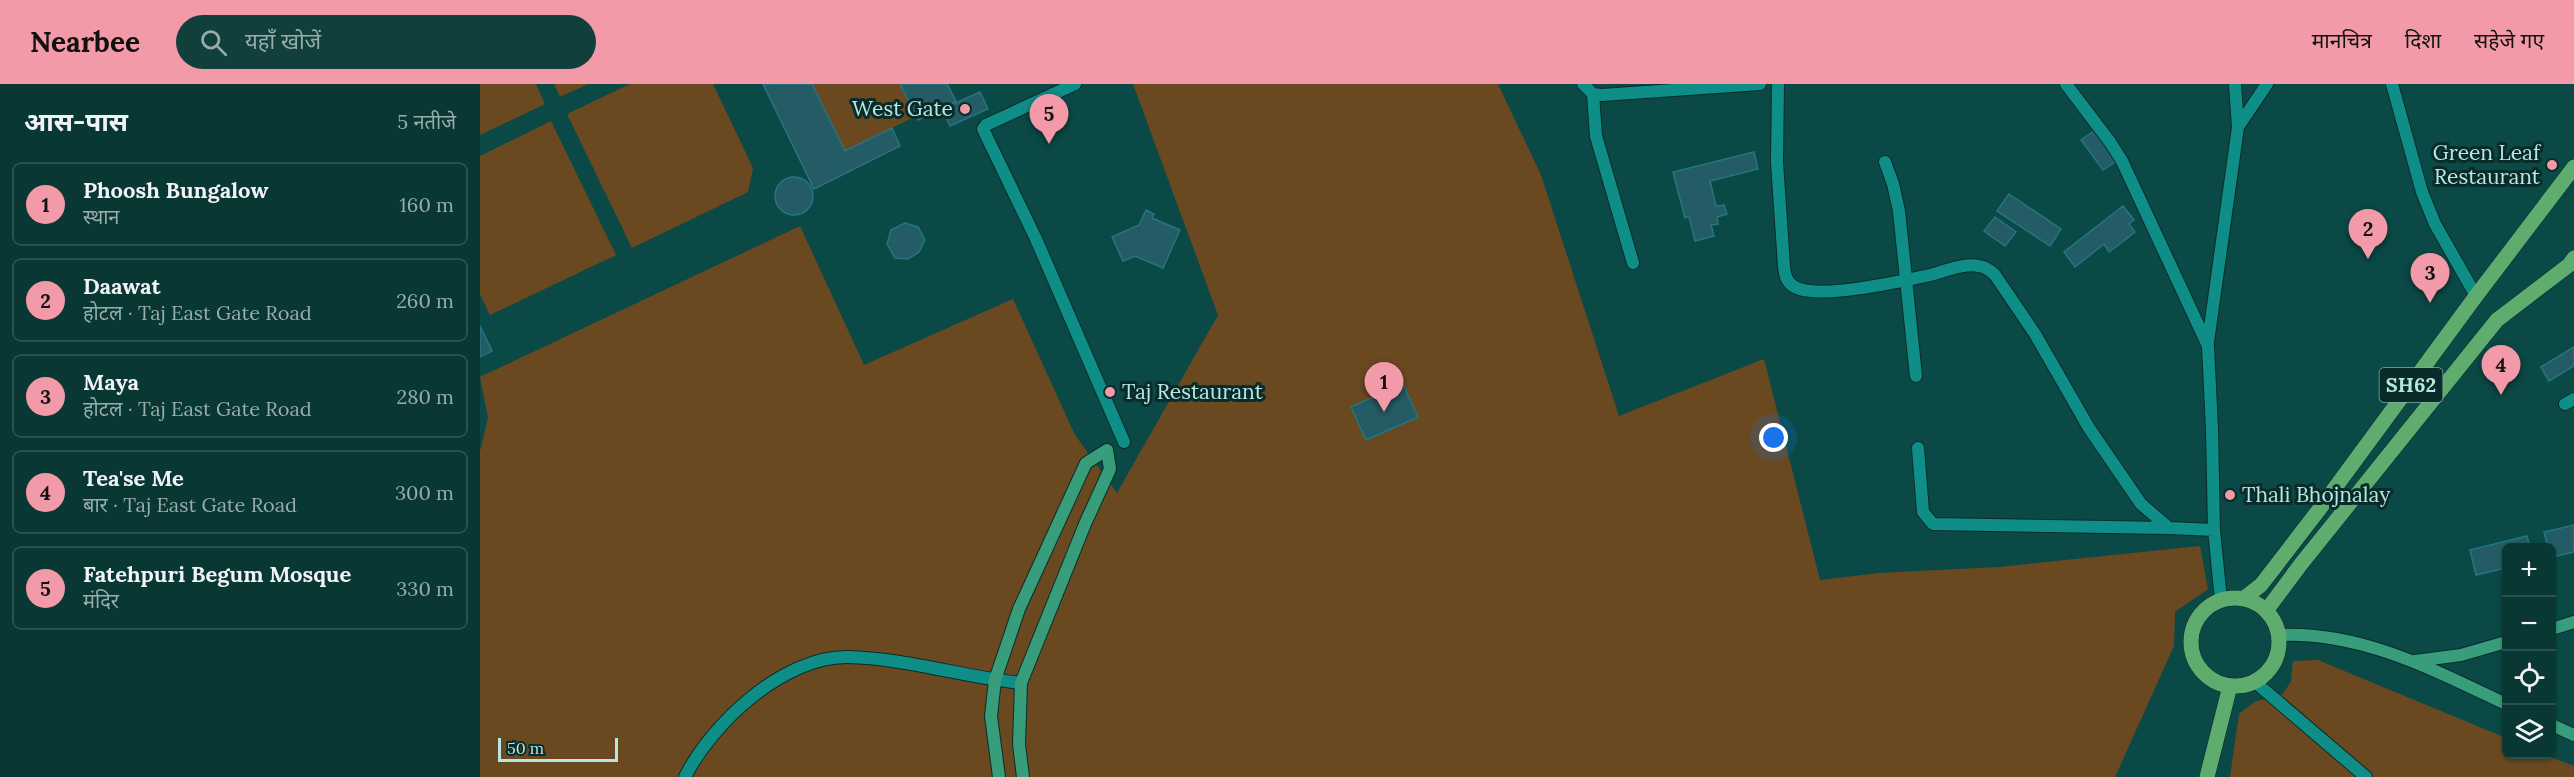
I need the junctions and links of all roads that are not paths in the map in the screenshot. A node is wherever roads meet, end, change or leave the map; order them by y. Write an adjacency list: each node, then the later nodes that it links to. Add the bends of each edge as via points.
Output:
1 (1075, 84): 19 (street, via 983,129 1036,239)
2 (1583, 84): 9 (street)
3 (1760, 84): 9 (street)
4 (1778, 84): 15 (street, via 1777,162 1786,279 1802,291 1832,291)
5 (2066, 84): 17 (street, via 2122,161)
6 (2235, 84): 10 (street)
7 (2267, 84): 10 (street)
8 (2392, 84): 16 (street, via 2422,192 2435,224)
9 (1593, 94): 14 (street, via 1596,136)
10 (2238, 127): 17 (street)
11 (1885, 162): 15 (street, via 1899,211)
12 (2574, 167): 16 (main road, SH62)
13 (2574, 258): 25 (main road, SH62, via 2497,320)
14 (1634, 263)
15 (1908, 280): 18 (street); 21 (street, via 1978,265 1995,275 2141,504)
16 (2476, 296): 23 (main road, SH62, via 2318,512 2260,585)
17 (2208, 346): 22 (street)
18 (1916, 376)
19 (1124, 442)
20 (1918, 448): 21 (street, via 1923,512 1933,525)
21 (2169, 528): 22 (street)
22 (2214, 530): 24 (street)
23 (2243, 599): 24 (main road); 25 (main road)
24 (2221, 600): 34 (main road, via 2197,619 2192,652 2206,675)
25 (2266, 611): 28 (main road)
26 (2574, 622): 27 (street)
27 (2556, 628)
28 (2278, 634): 30 (street, via 2354,641); 32 (main road, via 2279,646 2272,667)
29 (2502, 643): 30 (street, via 2461,655)
30 (2414, 661): 35 (street)
31 (995, 680): 33 (street); 33 (street, via 1019,609 1086,463 1107,450 1110,469); 38 (street, via 888,661 847,657 821,660 777,680 742,704 715,733); 39 (street, via 991,716)
32 (2255, 682): 34 (main road); 42 (street)
33 (1021, 684): 40 (street, via 1019,744)
34 (2230, 686): 41 (main road)
35 (2502, 702)
36 (2556, 727): 37 (street)
37 (2574, 735)
38 (685, 777)
39 (999, 777)
40 (1023, 777)
41 (2208, 777)
42 (2366, 777)

